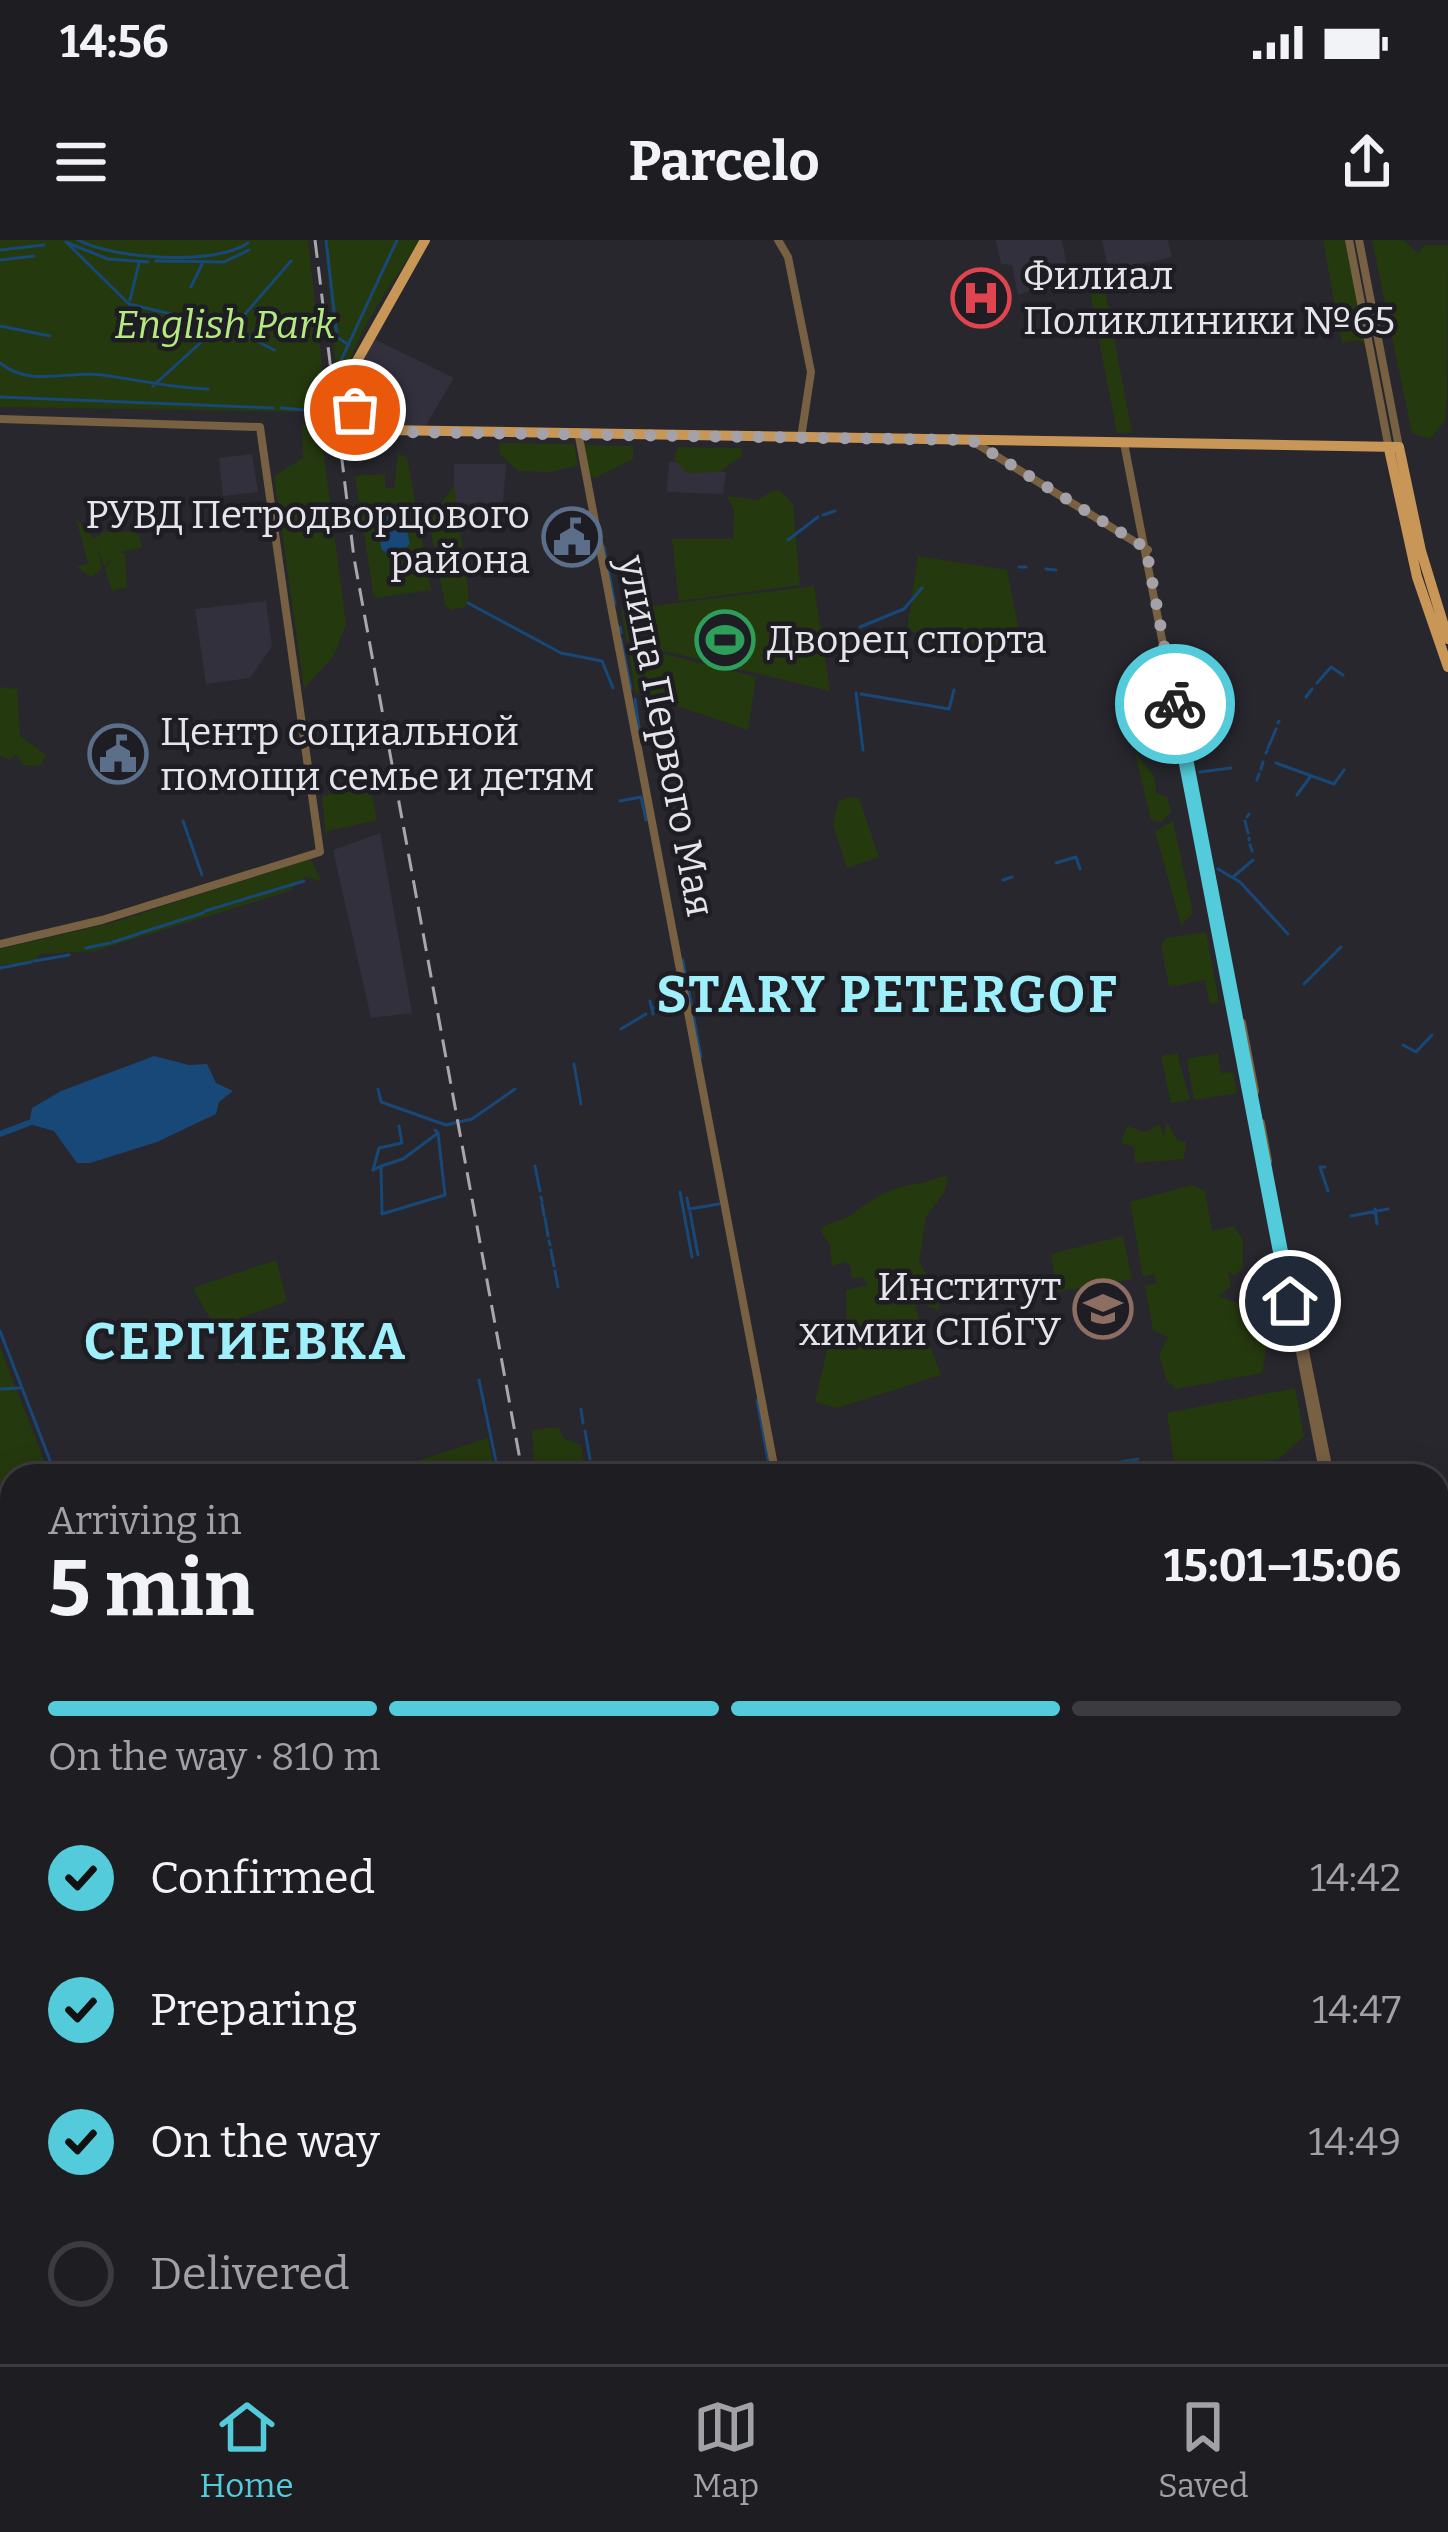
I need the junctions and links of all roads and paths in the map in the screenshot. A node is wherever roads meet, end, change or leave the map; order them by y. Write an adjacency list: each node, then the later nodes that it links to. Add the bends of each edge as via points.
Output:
1 (425, 240): 6 (main road, via 353,362 349,395 364,419 390,432)
2 (778, 240): 7 (street, via 811,369)
3 (1349, 240): 10 (street)
4 (1359, 240): 10 (street)
5 (0, 419): 15 (street, via 260,427 320,851)
6 (578, 432): 7 (main road); 16 (street, улица Первого Мая)
7 (801, 438): 8 (main road)
8 (971, 440): 9 (main road); 11 (street)
9 (1129, 444): 10 (main road); 11 (street)
10 (1394, 448): 12 (main road)
11 (1149, 550): 17 (street)
12 (1437, 622): 13 (main road); 14 (main road)
13 (1448, 640)
14 (1448, 668)
15 (0, 944)
16 (774, 1464)
17 (1325, 1464)

